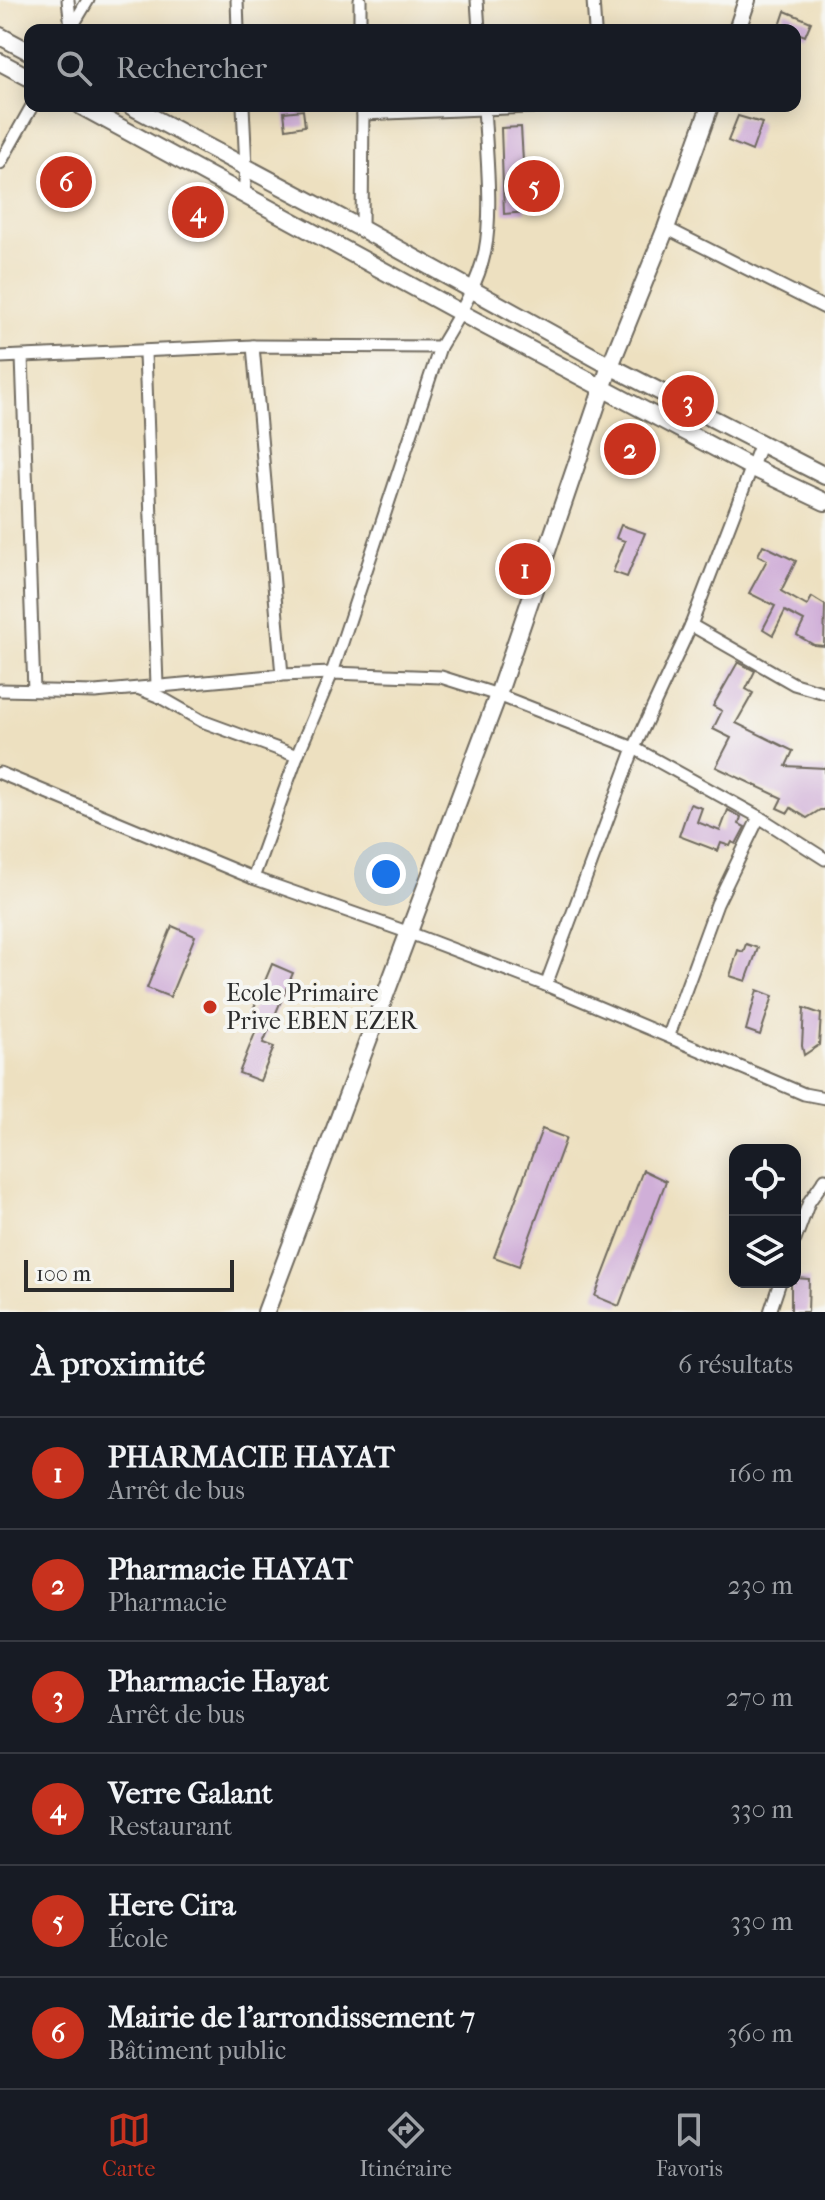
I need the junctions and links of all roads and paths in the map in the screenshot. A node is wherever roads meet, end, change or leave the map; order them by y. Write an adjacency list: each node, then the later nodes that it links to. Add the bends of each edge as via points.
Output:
1 (68, 0): 8 (street)
2 (88, 0): 9 (street)
3 (237, 0): 10 (street)
4 (360, 0): 11 (street)
5 (477, 0): 12 (street)
6 (593, 0): 13 (street)
7 (747, 0): 14 (main road)
8 (70, 24)
9 (73, 24)
10 (238, 24)
11 (360, 24)
12 (479, 24)
13 (595, 24)
14 (739, 24)
15 (0, 36): 16 (main road)
16 (24, 49)
17 (0, 62): 18 (main road)
18 (24, 75)
19 (29, 112): 26 (street)
20 (92, 112): 28 (main road)
21 (142, 112): 27 (main road)
22 (243, 112): 27 (street)
23 (363, 112): 30 (street)
24 (484, 112): 31 (street, via 487,238)
25 (708, 112): 29 (main road)
26 (0, 163)
27 (246, 167): 28 (street); 30 (main road)
28 (244, 196): 33 (main road)
29 (666, 228): 32 (street); 39 (main road)
30 (362, 229): 31 (main road)
31 (471, 290): 33 (street); 39 (main road)
32 (825, 308)
33 (461, 313): 35 (street); 40 (main road)
34 (253, 346): 35 (street); 36 (street); 47 (street)
35 (440, 347): 46 (street)
36 (145, 353): 38 (street); 48 (street)
37 (0, 357): 38 (street)
38 (22, 357): 51 (street)
39 (610, 366): 40 (main road); 41 (main road)
40 (604, 387): 42 (main road); 53 (main road)
41 (761, 443): 42 (street); 43 (main road)
42 (751, 467): 44 (main road); 45 (street)
43 (825, 476)
44 (825, 502)
45 (691, 625): 52 (street, via 794,684); 54 (street)
46 (332, 673): 47 (street); 53 (street, via 441,677); 55 (street)
47 (282, 675): 48 (street)
48 (157, 685): 49 (street)
49 (137, 688): 51 (street); 55 (street, via 202,721)
50 (0, 690): 51 (street)
51 (34, 690)
52 (825, 693)
53 (498, 695): 54 (street); 60 (main road)
54 (634, 748): 57 (street); 61 (street)
55 (297, 756): 59 (street)
56 (0, 773): 59 (street)
57 (759, 817): 58 (street); 62 (street, via 717,904)
58 (825, 859)
59 (253, 878): 60 (street)
60 (407, 932): 61 (street); 67 (main road)
61 (546, 985): 62 (street)
62 (669, 1035): 63 (street, via 804,1094)
63 (825, 1098)
64 (825, 1179): 65 (street)
65 (801, 1224)
66 (778, 1288): 68 (street)
67 (266, 1312)
68 (770, 1312)

